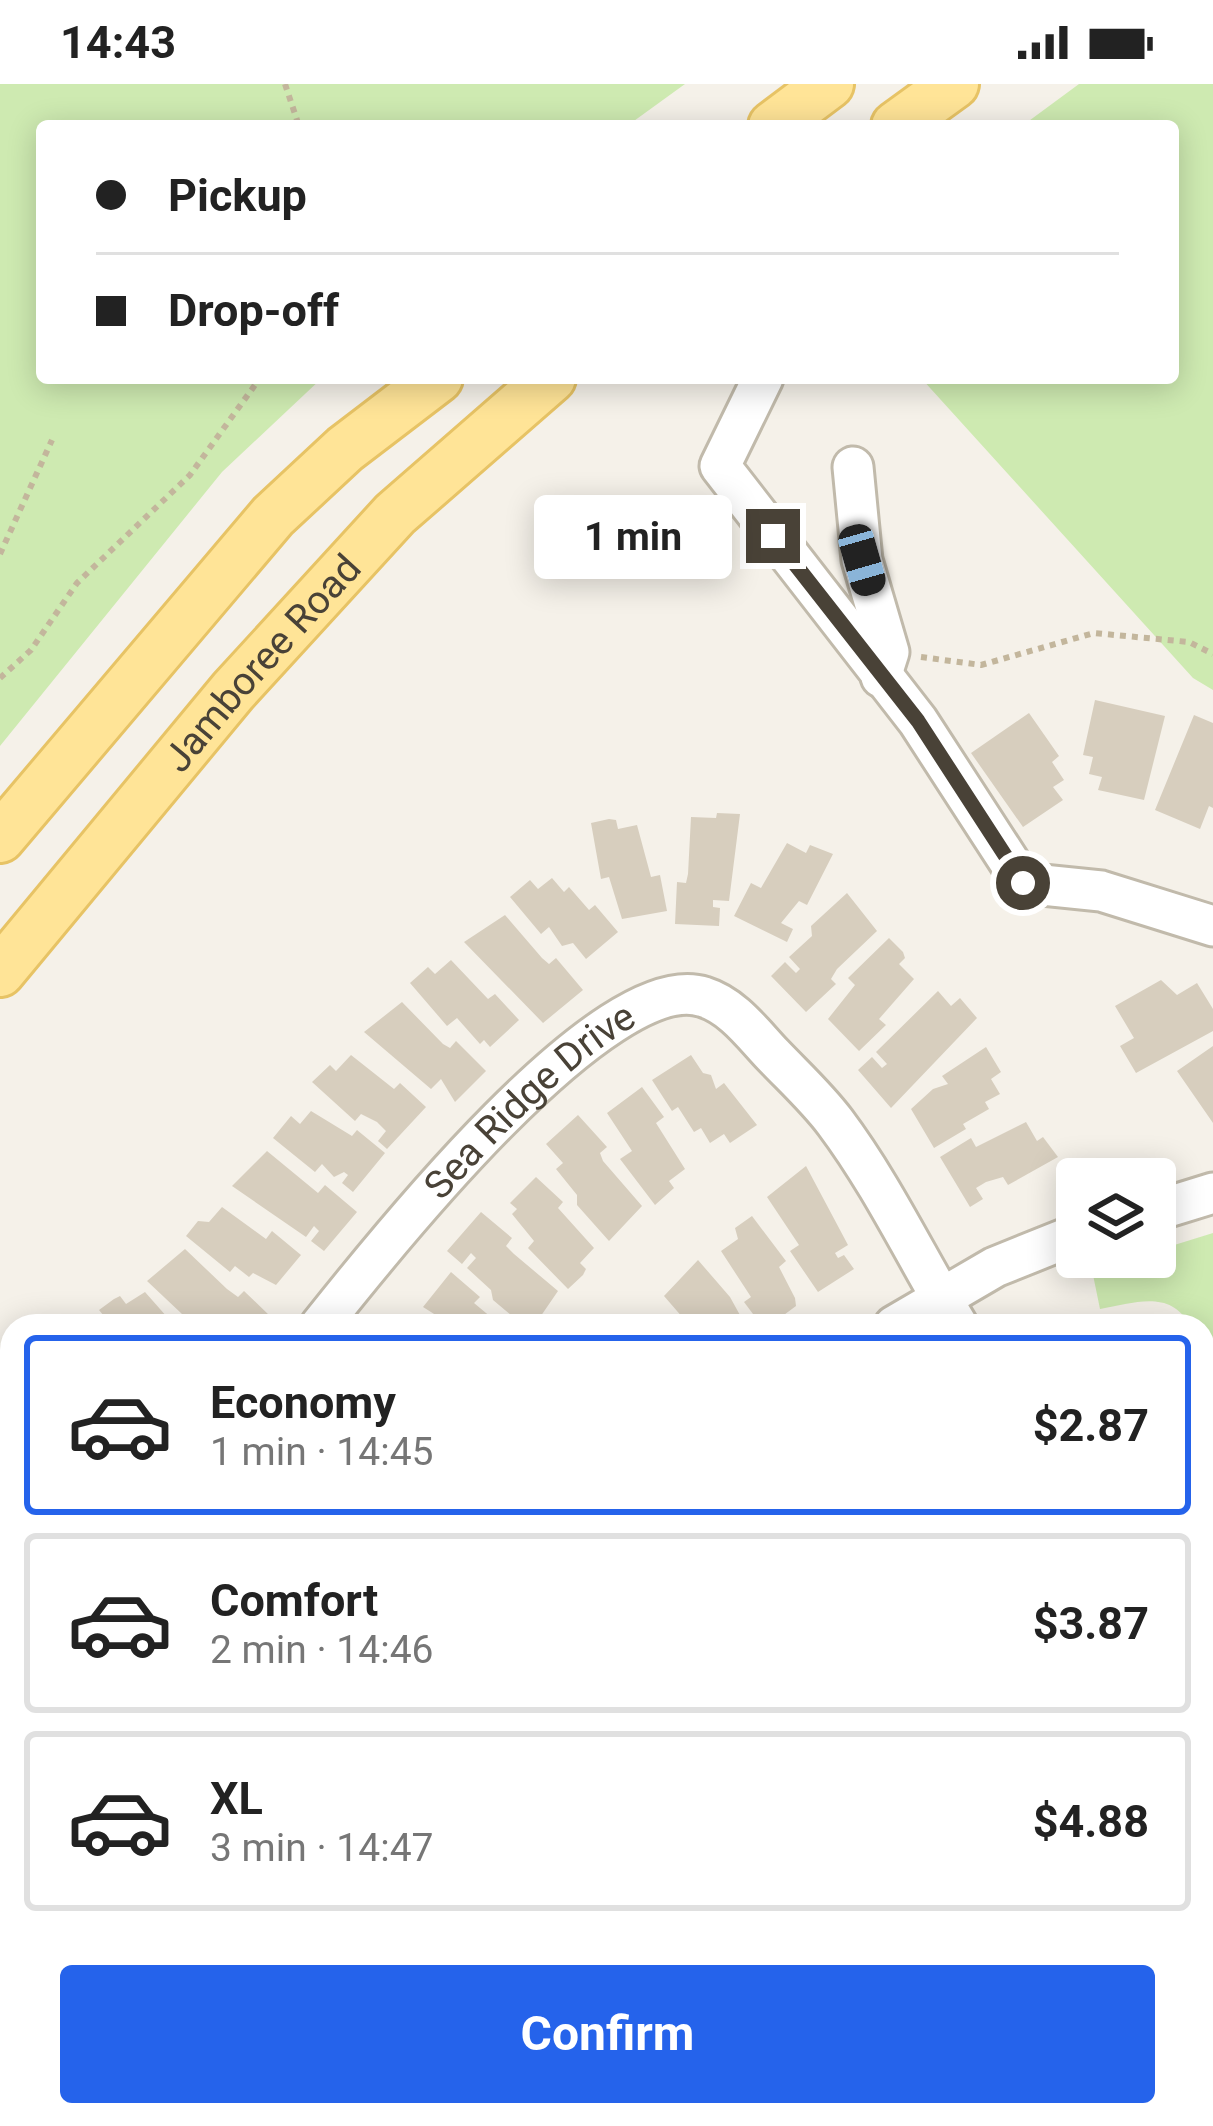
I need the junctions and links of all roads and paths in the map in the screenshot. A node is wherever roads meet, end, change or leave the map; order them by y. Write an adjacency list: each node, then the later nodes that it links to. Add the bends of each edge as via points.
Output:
1 (285, 84): 4 (path)
2 (829, 84): 5 (main road)
3 (954, 84): 6 (main road)
4 (297, 120)
5 (781, 120)
6 (904, 120)
7 (256, 384): 15 (path, via 190,476 77,583)
8 (430, 384): 19 (main road, via 273,516)
9 (544, 384): 21 (main road, Jamboree Road, via 395,514 233,691)
10 (760, 384): 17 (street, via 720,466)
11 (52, 440): 13 (path)
12 (853, 467): 17 (street, via 862,560 889,652)
13 (0, 554)
14 (1213, 654): 17 (path, via 1189,642 1094,633 981,665 903,660)
15 (22, 659): 16 (path); 18 (path)
16 (0, 666)
17 (881, 677): 20 (street, via 1023,883 1101,891)
18 (0, 678)
19 (0, 838)
20 (1213, 926)
21 (0, 972)
22 (1213, 1192): 23 (street)
23 (1176, 1204)
24 (1056, 1247): 25 (street)
25 (949, 1311): 26 (street, Sea Ridge Drive, via 833,1119 736,1015 704,997 671,993 629,1010 517,1103)
26 (330, 1314)

